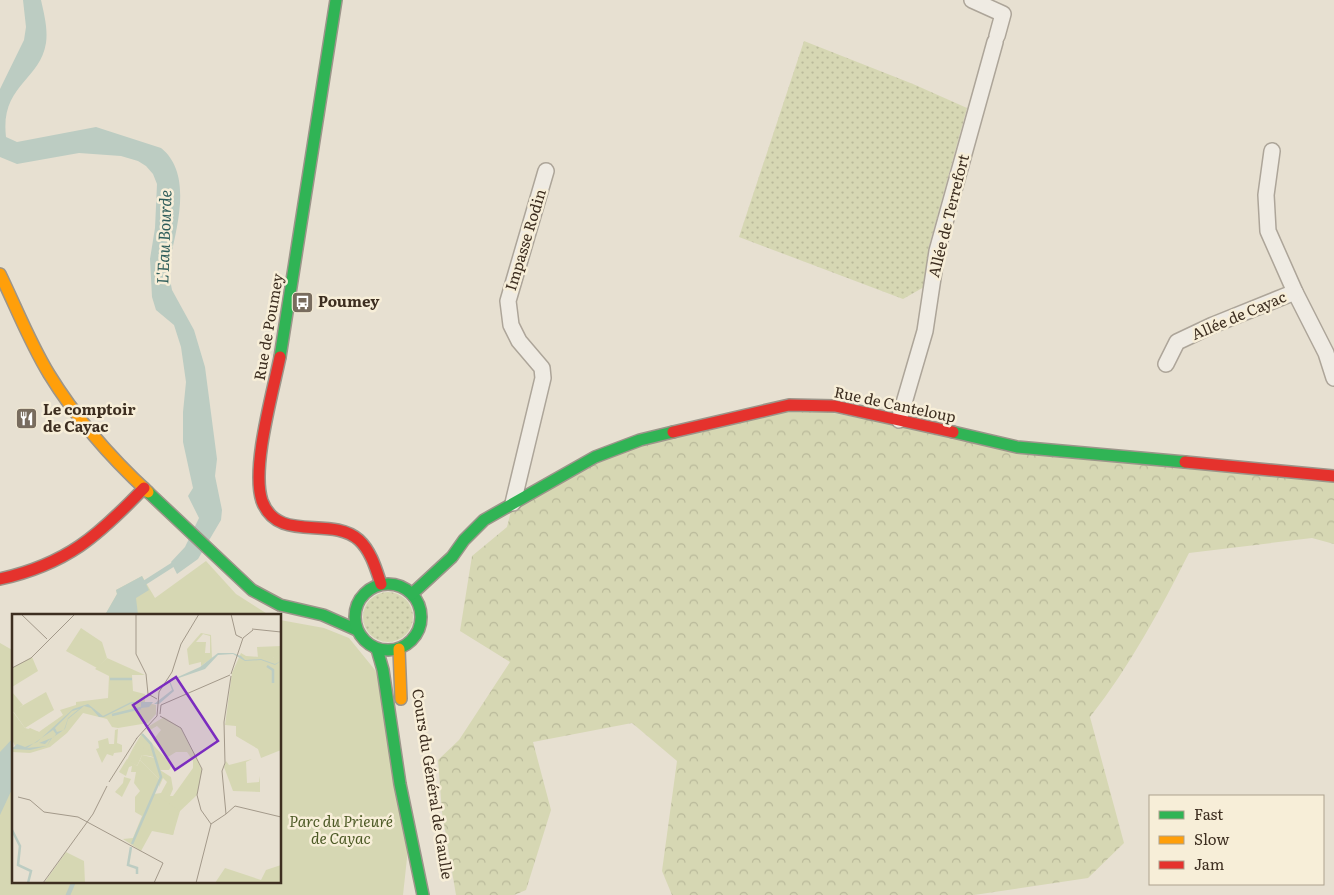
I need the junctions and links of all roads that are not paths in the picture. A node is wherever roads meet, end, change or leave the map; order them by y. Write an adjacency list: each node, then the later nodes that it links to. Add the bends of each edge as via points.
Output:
1 (336, 0): 14 (street, Rue de Poumey, via 260,483 263,501 281,522 295,528 335,528 354,536 365,547)
2 (972, 0): 9 (street, Allée de Terrefort, via 1003,14 937,251 925,331)
3 (1272, 151): 6 (street, via 1266,195 1268,231)
4 (546, 171): 12 (street, Impasse Rodin, via 508,301 511,326 542,368 543,378)
5 (0, 274): 11 (street, via 60,392 93,436)
6 (1296, 292): 7 (street, Allée de Cayac, via 1177,342); 8 (street, via 1326,353)
7 (1166, 364)
8 (1334, 378)
9 (899, 420): 10 (street, Rue de Canteloup, via 1017,447); 12 (street, Rue de Canteloup, via 835,406 789,405 621,446)
10 (1334, 476)
11 (144, 488): 13 (street, via 94,538 75,551 48,567); 17 (street, via 238,579 267,599 295,610)
12 (513, 503): 15 (street, Rue de Canteloup, via 474,529 452,557)
13 (0, 579)
14 (382, 584): 15 (street, via 398,585); 16 (street, via 366,592)
15 (412, 594): 20 (street, via 420,610 419,628 415,637)
16 (357, 606): 17 (street); 18 (street, via 354,614)
17 (323, 615): 18 (street)
18 (357, 630): 19 (street, via 368,644)
19 (377, 649): 20 (street); 22 (street, via 384,670 400,784)
20 (399, 649): 21 (street, Cours du Général de Gaulle)
21 (402, 710)
22 (423, 895)

